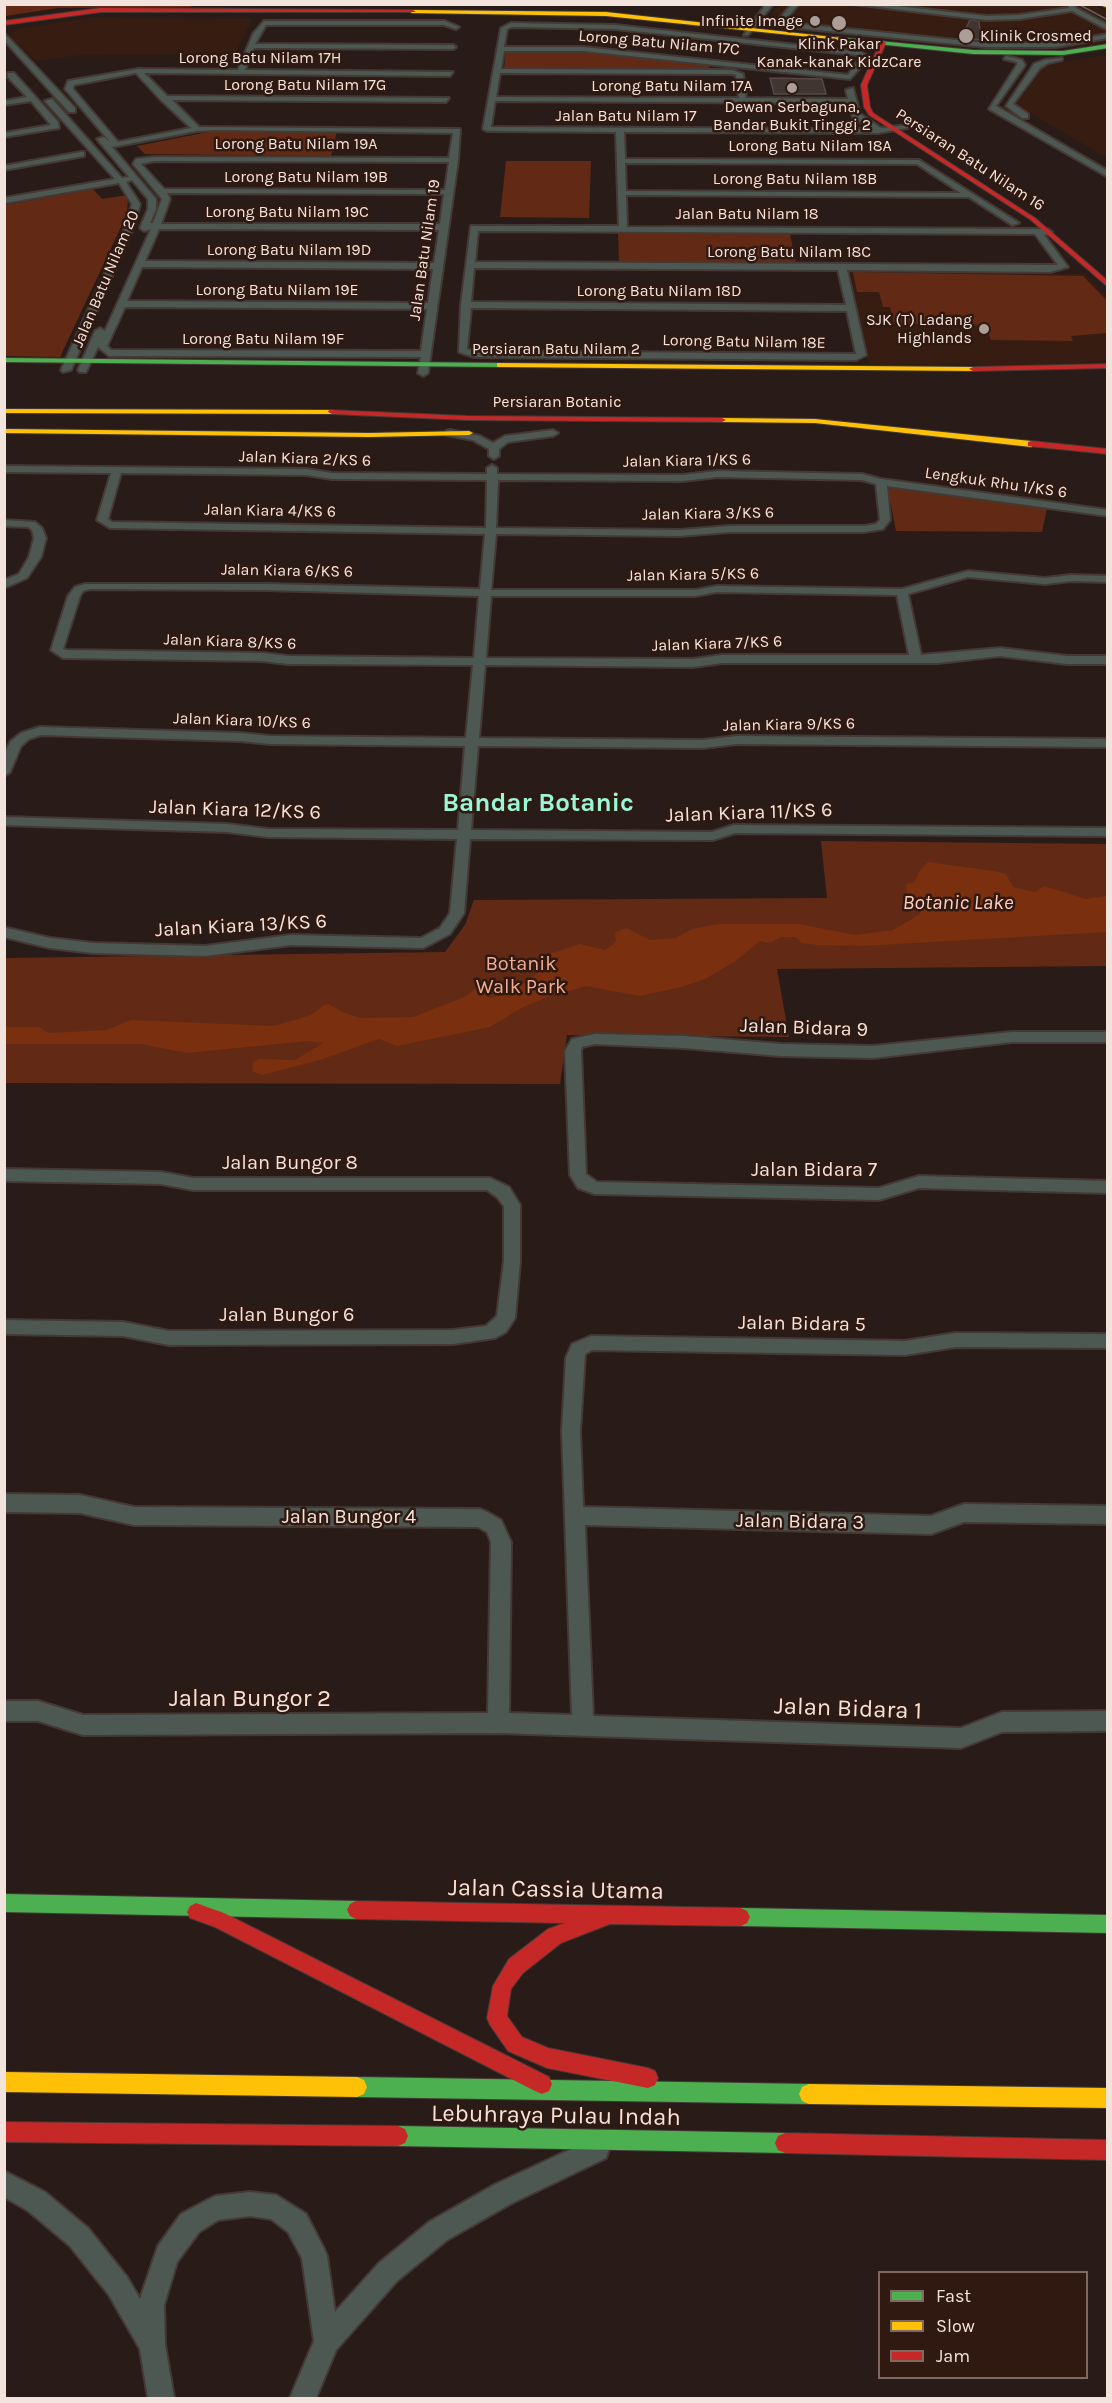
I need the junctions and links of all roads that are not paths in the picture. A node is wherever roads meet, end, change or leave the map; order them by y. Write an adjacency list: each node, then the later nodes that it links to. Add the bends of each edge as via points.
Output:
1 (770, 4): 13 (street)
2 (796, 4): 14 (street, via 782,19 788,25 985,45 1056,45)
3 (856, 4): 5 (street, via 986,18 1019,17)
4 (1102, 4): 6 (main road)
5 (1072, 7): 11 (street)
6 (1107, 7)
7 (242, 9): 8 (main road); 9 (main road); 12 (main road, via 101,10); 13 (main road, via 606,14)
8 (150, 16): 9 (main road); 12 (main road, via 83,17)
9 (325, 17): 13 (main road, via 596,19)
10 (456, 27): 15 (street, via 445,23 264,23)
11 (1107, 28)
12 (9, 30): 26 (street); 29 (street)
13 (749, 31): 19 (main road); 19 (main road)
14 (1107, 36)
15 (251, 46): 17 (street); 24 (street)
16 (1107, 46): 19 (main road, via 1055,53)
17 (453, 47)
18 (501, 49): 25 (street); 28 (street, Lorong Batu Nilam 17C, via 583,49); 28 (street, via 504,28 511,26 615,27 859,53 864,57)
19 (886, 49): 21 (main road); 41 (main road, Persiaran Batu Nilam 16, via 876,86 886,113); 45 (main road, Persiaran Batu Nilam 16, via 864,85 871,114)
20 (1107, 52): 22 (main road)
21 (1006, 58): 22 (main road); 58 (street, via 1021,64 992,107)
22 (1060, 59): 39 (street, via 1046,60 1037,66 1009,104)
23 (138, 71): 24 (street, Lorong Batu Nilam 17H); 32 (street); 50 (street, Lorong Batu Nilam 17H, via 71,83 69,89)
24 (240, 71): 27 (street, Lorong Batu Nilam 17H)
25 (497, 71): 34 (street); 36 (street, via 732,72 739,74)
26 (11, 72): 29 (street, via 30,69 38,79); 30 (street); 33 (street)
27 (450, 74)
28 (850, 80): 37 (street)
29 (49, 83): 43 (street, via 80,119 77,122 84,129)
30 (37, 86)
31 (44, 95): 43 (street, Jalan Batu Nilam 20)
32 (164, 98): 35 (street, Lorong Batu Nilam 17G); 42 (street)
33 (32, 99): 38 (street); 40 (street)
34 (492, 99): 36 (street, Lorong Batu Nilam 17A); 44 (street, Jalan Batu Nilam 17, via 487,129)
35 (446, 100)
36 (743, 100): 37 (street, Lorong Batu Nilam 17A)
37 (851, 101): 46 (street, via 856,115)
38 (4, 103)
39 (1032, 119)
40 (56, 126): 48 (street); 49 (street)
41 (909, 128): 45 (street, Jalan Batu Nilam 17); 68 (main road, Persiaran Batu Nilam 16)
42 (197, 129): 50 (street); 54 (street, Jalan Batu Nilam 19, via 457,131)
43 (75, 130): 61 (street, Jalan Batu Nilam 20)
44 (620, 130): 46 (street, Jalan Batu Nilam 17); 56 (street)
45 (894, 130): 46 (street, Jalan Batu Nilam 17); 75 (main road, Persiaran Batu Nilam 16, via 1009,203)
46 (878, 131)
47 (94, 132): 51 (street, Jalan Batu Nilam 20)
48 (62, 133)
49 (4, 135)
50 (116, 144): 51 (street)
51 (107, 146): 60 (street, Jalan Batu Nilam 20)
52 (75, 147): 53 (street)
53 (81, 154): 55 (street); 57 (street)
54 (454, 160): 63 (street, Lorong Batu Nilam 19A, via 139,161 137,164); 64 (street, Jalan Batu Nilam 19)
55 (88, 161)
56 (622, 161): 65 (street); 66 (street, Lorong Batu Nilam 18A, via 919,162)
57 (4, 168)
58 (1107, 175)
59 (101, 176): 62 (street)
60 (136, 178): 61 (street); 70 (street, Jalan Batu Nilam 20, via 152,199)
61 (120, 181): 62 (street); 69 (street, Jalan Batu Nilam 20, via 136,204)
62 (108, 183): 67 (street)
63 (162, 191): 64 (street, Lorong Batu Nilam 19B); 71 (street, via 166,199)
64 (449, 192): 72 (street, Jalan Batu Nilam 19)
65 (622, 193): 66 (street, Lorong Batu Nilam 18B); 74 (street)
66 (967, 195): 73 (street, Lorong Batu Nilam 18A)
67 (4, 201)
68 (1060, 224)
69 (130, 226): 70 (street, Lorong Batu Nilam 19C); 87 (street, Jalan Batu Nilam 20)
70 (145, 226): 71 (street, Lorong Batu Nilam 19C); 88 (street, Jalan Batu Nilam 20)
71 (156, 226): 72 (street, Lorong Batu Nilam 19C); 76 (street)
72 (444, 227): 77 (street, Jalan Batu Nilam 19)
73 (1018, 227): 74 (street, Jalan Batu Nilam 18); 75 (street, Jalan Batu Nilam 18)
74 (623, 228): 78 (street, Jalan Batu Nilam 18, via 474,228)
75 (1043, 231): 79 (street, Lorong Batu Nilam 18C, via 1064,267); 80 (main road, Persiaran Batu Nilam 16)
76 (139, 264): 77 (street, Lorong Batu Nilam 19D); 81 (street)
77 (438, 266): 83 (street, Jalan Batu Nilam 19)
78 (470, 266): 79 (street, Lorong Batu Nilam 18C); 82 (street)
79 (842, 267): 84 (street)
80 (1107, 285)
81 (121, 304): 83 (street, Lorong Batu Nilam 19E); 86 (street, Lorong Batu Nilam 19F, via 102,347 108,353)
82 (466, 305): 84 (street, Lorong Batu Nilam 18D); 84 (street, Lorong Batu Nilam 18E, via 462,350 474,354 848,358 861,355)
83 (432, 306): 86 (street, Jalan Batu Nilam 19)
84 (851, 308)
85 (4, 360): 87 (main road, Persiaran Batu Nilam 2)
86 (424, 364): 88 (main road, Persiaran Batu Nilam 2); 91 (main road, Persiaran Batu Nilam 2)
87 (68, 365): 88 (main road, Persiaran Batu Nilam 2); 90 (main road, Persiaran Batu Nilam 2)
88 (85, 365)
89 (1107, 366): 91 (main road, Persiaran Batu Nilam 2)
90 (4, 369)
91 (901, 372): 92 (main road, Persiaran Batu Nilam 2)
92 (1107, 378)
93 (4, 411): 94 (main road, Persiaran Botanic)
94 (296, 413): 97 (main road, via 315,420 316,424); 100 (main road, Persiaran Botanic, via 815,421)
95 (4, 431): 97 (main road, Persiaran Botanic)
96 (445, 432): 97 (main road, Persiaran Botanic); 98 (main road, Persiaran Botanic); 103 (street, via 476,438)
97 (294, 434)
98 (558, 434): 103 (street, via 505,440)
99 (813, 435): 104 (main road, via 900,438)
100 (1053, 446): 101 (main road); 102 (main road, Persiaran Botanic)
101 (1107, 447)
102 (1107, 452)
103 (493, 462): 106 (street, Jalan Kiara 2/KS 6, via 332,476 306,472); 107 (street, Jalan Kiara 1/KS 6, via 682,478 718,474 862,477); 110 (street, Jalan Kiara 13/KS 6)
104 (1107, 464)
105 (4, 469): 106 (street, Jalan Kiara 2/KS 6)
106 (117, 470): 110 (street, Jalan Kiara 4/KS 6, via 102,520 110,525)
107 (881, 482): 108 (street, Lengkuk Rhu 1/KS 6); 110 (street, Jalan Kiara 3/KS 6, via 885,520 872,528 680,533)
108 (1107, 513)
109 (4, 523): 112 (street, via 31,524 40,538 35,557 22,576)
110 (491, 531): 115 (street, Jalan Kiara 13/KS 6)
111 (1107, 579): 114 (street, Jalan Kiara 5/KS 6, via 1045,581 968,574)
112 (4, 585)
113 (89, 586): 115 (street, Jalan Kiara 6/KS 6); 118 (street, Jalan Kiara 8/KS 6, via 74,596 58,653)
114 (902, 592): 115 (street, Jalan Kiara 5/KS 6, via 717,589 695,594); 116 (street)
115 (484, 593): 118 (street, Jalan Kiara 13/KS 6)
116 (915, 659): 117 (street, Jalan Kiara 7/KS 6, via 1000,652 1066,660); 118 (street, Jalan Kiara 7/KS 6)
117 (1107, 660)
118 (479, 662): 119 (street, Jalan Kiara 13/KS 6)
119 (472, 740): 120 (street, Jalan Kiara 9/KS 6); 121 (street, Jalan Kiara 10/KS 6, via 270,740 40,731 15,744); 124 (street, Jalan Kiara 13/KS 6)
120 (1107, 743)
121 (4, 772)
122 (4, 821): 124 (street, Jalan Kiara 12/KS 6, via 227,828 268,833)
123 (1107, 832): 124 (street, Jalan Kiara 11/KS 6, via 734,829 713,836)
124 (464, 834): 125 (street, Jalan Kiara 13/KS 6, via 456,913 445,931 423,943 291,940 205,951 120,950 50,943)
125 (7, 933)
126 (1107, 1037): 127 (street, Jalan Bidara 9, via 1012,1036 873,1052 584,1040 574,1045 573,1051)
127 (574, 1120): 129 (street, Jalan Bidara 7, via 578,1175 595,1188 879,1194 919,1182)
128 (4, 1175): 130 (street, Jalan Bungor 8, via 161,1178 194,1184 490,1184 503,1192 512,1205)
129 (1107, 1187)
130 (512, 1261): 131 (street, Jalan Bungor 6, via 506,1318 500,1328 489,1333 169,1338 123,1329)
131 (4, 1327)
132 (1107, 1341): 135 (street, Jalan Bidara 5, via 956,1340 905,1348 591,1343 578,1349 575,1358 571,1431)
133 (4, 1503): 138 (street, Jalan Bungor 4, via 80,1504 134,1516 480,1518 494,1526 501,1542)
134 (1107, 1515): 135 (street, Jalan Bidara 3, via 964,1513 931,1525)
135 (575, 1516): 139 (street)
136 (4, 1710): 138 (street, Jalan Bungor 2, via 38,1711 83,1725)
137 (1107, 1721): 139 (street, Jalan Bidara 1, via 1002,1722 961,1738)
138 (498, 1723): 139 (street, Jalan Bungor 2)
139 (583, 1726)
140 (4, 1903): 141 (main road, Jalan Cassia Utama)
141 (177, 1906): 142 (main road, Jalan Cassia Utama); 145 (main road, via 218,1919)
142 (616, 1914): 143 (main road, Jalan Cassia Utama); 146 (main road, via 555,1936 516,1966 502,1986 497,2018 515,2044 547,2058)
143 (1107, 1924)
144 (4, 2082): 145 (main road, Lebuhraya Pulau Indah)
145 (555, 2090): 146 (main road, Lebuhraya Pulau Indah)
146 (731, 2093): 147 (main road, Lebuhraya Pulau Indah)
147 (1107, 2098)
148 (4, 2132): 149 (main road, Lebuhraya Pulau Indah)
149 (617, 2139): 150 (main road, Lebuhraya Pulau Indah); 152 (street, via 503,2194 438,2231 388,2272)
150 (1107, 2150)
151 (4, 2183): 153 (street, via 36,2201 79,2237 118,2286)
152 (327, 2341): 153 (street, via 314,2256 297,2223 276,2207 250,2204 215,2208 190,2223 167,2255 152,2305); 155 (street)
153 (152, 2345): 154 (street)
154 (161, 2398)
155 (303, 2398)

